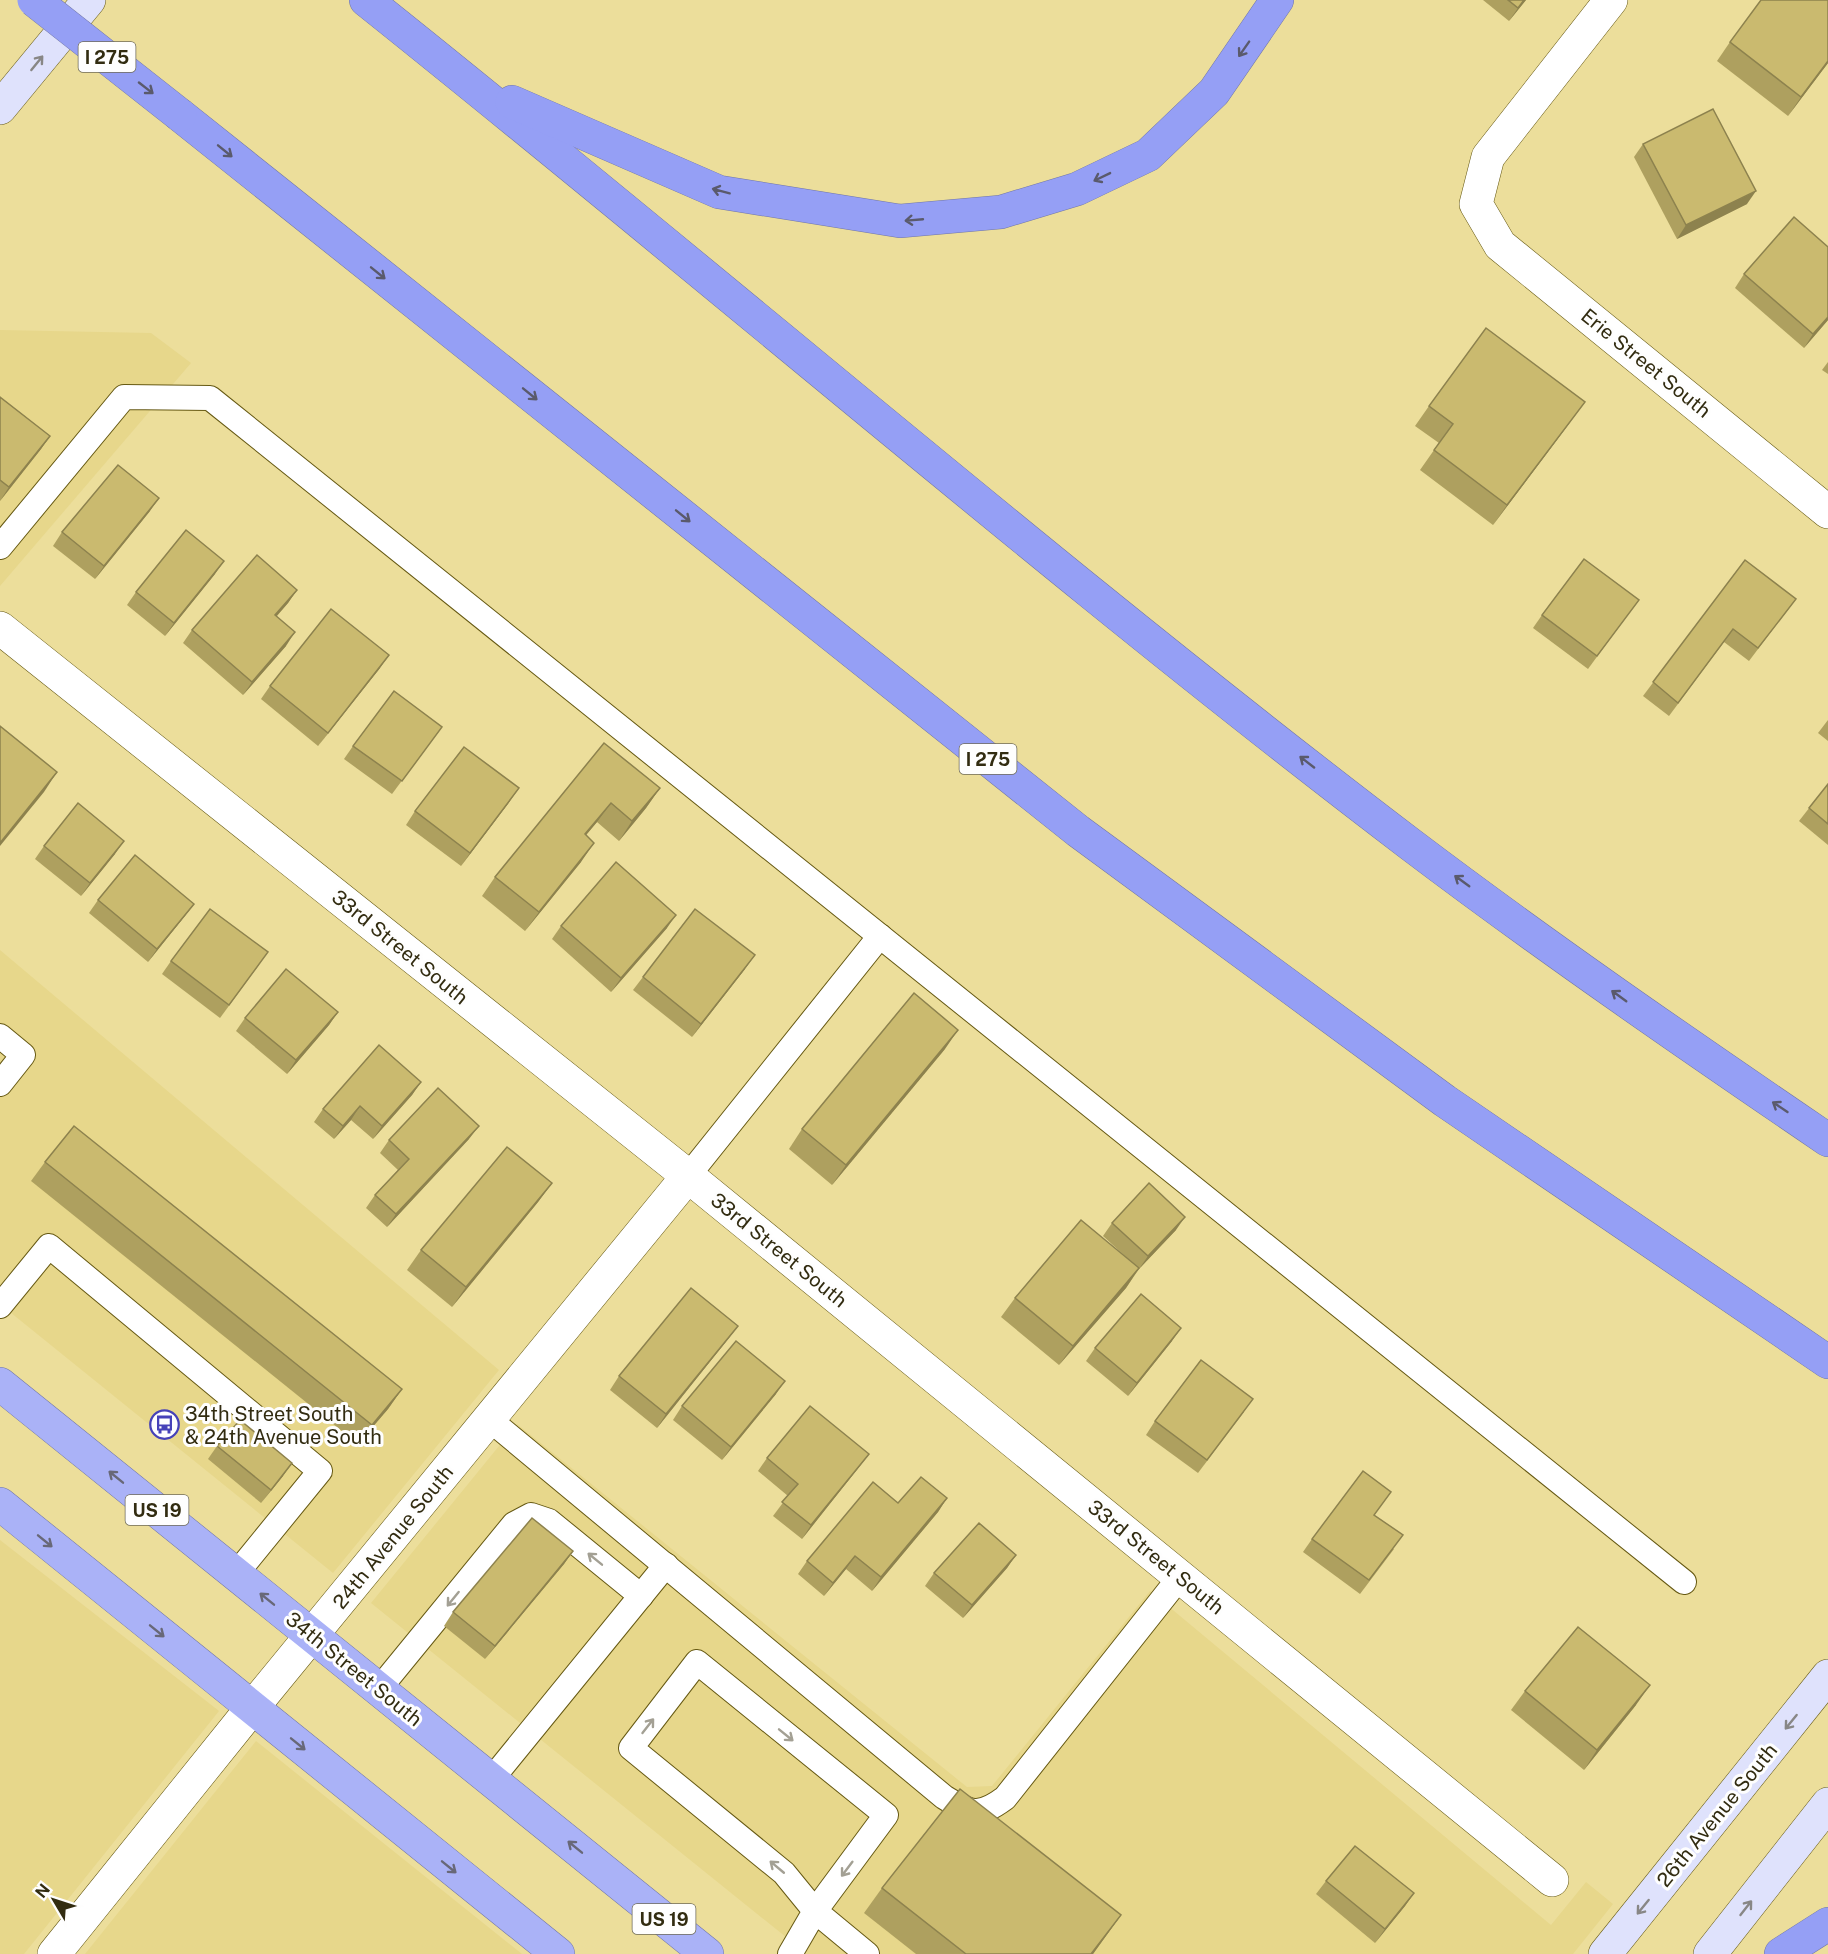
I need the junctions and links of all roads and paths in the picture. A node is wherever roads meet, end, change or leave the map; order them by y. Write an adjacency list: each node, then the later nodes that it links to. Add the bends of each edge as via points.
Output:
1 (34, 0): 17 (highway, I 275, one-way to 17, bridge, via 1078,831 1444,1101)
2 (89, 0): 7 (main road, one-way to 2)
3 (366, 0): 6 (highway)
4 (1277, 0): 6 (highway, one-way to 6, via 1214,92 1148,155 1077,189 1001,212 900,221 719,192)
5 (1611, 0): 8 (street, Erie Street South, via 1488,157 1476,204 1500,244)
6 (475, 87): 14 (highway, one-way to 6, via 1664,1029 1410,844 1050,558)
7 (0, 108)
8 (1828, 512)
9 (0, 547): 11 (lane, via 123,397 210,398)
10 (0, 628): 15 (street, 33rd Street South)
11 (880, 936): 15 (lane); 24 (lane)
12 (0, 1036): 13 (lane, via 23,1055)
13 (0, 1084)
14 (1828, 1140)
15 (688, 1176): 19 (street, 24th Avenue South); 23 (street, 33rd Street South)
16 (0, 1306): 22 (lane, via 49,1246 320,1471)
17 (1828, 1362)
18 (0, 1384): 22 (highway, 34th Street South / US 19, one-way to 18)
19 (489, 1419): 21 (lane); 26 (street, 24th Avenue South)
20 (0, 1504): 29 (highway, one-way to 29)
21 (666, 1565): 23 (lane, via 944,1797 969,1812 989,1809 1005,1798); 25 (lane)
22 (236, 1574): 26 (highway, 34th Street South / US 19, one-way to 22)
23 (1180, 1577): 32 (street, 33rd Street South)
24 (1684, 1582)
25 (641, 1596): 28 (lane, one-way to 28, via 549,1521 531,1515 514,1524); 30 (lane)
26 (313, 1636): 28 (highway, 34th Street South / US 19); 29 (street, 24th Avenue South)
27 (1828, 1676): 40 (main road, 26th Avenue South, one-way to 40)
28 (379, 1689): 30 (highway, 34th Street South / US 19)
29 (252, 1708): 35 (street, 24th Avenue South); 36 (highway, one-way to 36)
30 (491, 1780): 37 (highway, 34th Street South / US 19, one-way to 30)
31 (1828, 1804): 41 (main road, one-way to 31)
32 (1552, 1880)
33 (815, 1911): 33 (lane, one-way to 33, via 784,1873 631,1748 697,1662 886,1815); 38 (lane); 39 (lane)
34 (1828, 1924): 42 (highway)
35 (54, 1954)
36 (558, 1954)
37 (707, 1954)
38 (790, 1954)
39 (867, 1954)
40 (1605, 1954)
41 (1710, 1954)
42 (1781, 1954)

